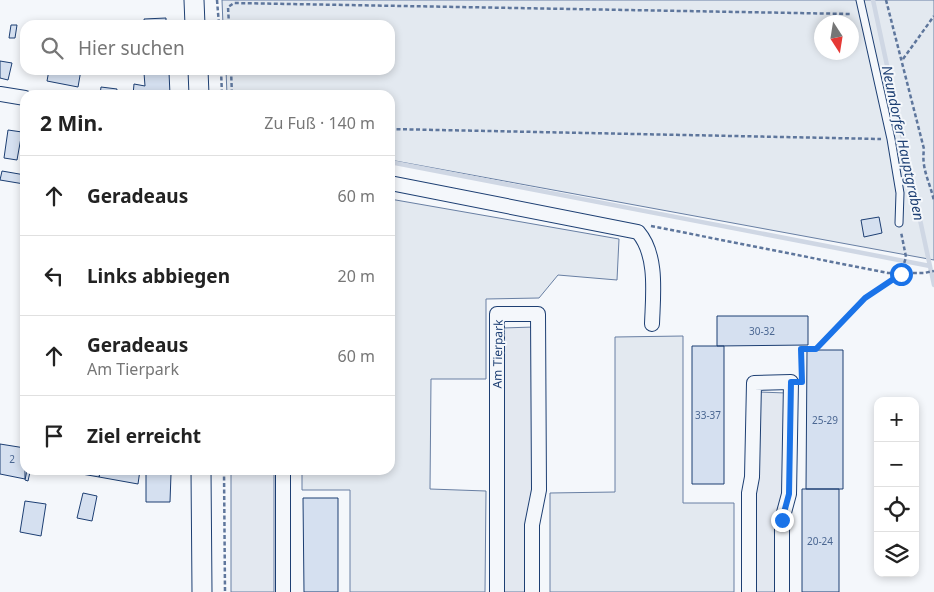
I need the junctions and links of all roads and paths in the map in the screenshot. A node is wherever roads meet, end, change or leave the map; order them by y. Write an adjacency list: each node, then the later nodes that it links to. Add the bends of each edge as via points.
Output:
1 (194, 0): 7 (main road)
2 (218, 0): 8 (path)
3 (860, 0): 5 (lane)
4 (886, 0): 10 (path)
5 (863, 14): 9 (path, via 234,3 228,8); 20 (lane)
6 (934, 16): 10 (path)
7 (195, 20)
8 (218, 20)
9 (229, 20)
10 (903, 59): 23 (path, via 924,149 924,175)
11 (198, 75): 14 (main road)
12 (220, 75): 15 (path)
13 (231, 75): 16 (path)
14 (199, 90)
15 (222, 90)
16 (232, 90)
17 (0, 94): 18 (street)
18 (20, 97)
19 (395, 129): 20 (path)
20 (891, 139): 25 (lane, via 900,193)
21 (934, 178): 23 (path)
22 (395, 184): 29 (street, via 638,232 647,242 653,282)
23 (930, 184): 24 (path)
24 (934, 201)
25 (899, 223): 28 (path, via 906,256)
26 (644, 224): 28 (path)
27 (934, 271): 28 (path)
28 (901, 274): 30 (path, via 865,298 816,349 801,349 802,382)
29 (652, 324)
30 (791, 382): 39 (street, via 754,383); 40 (street, via 789,494 782,520)
31 (201, 475): 34 (main road)
32 (224, 475): 35 (path)
33 (283, 475): 36 (street)
34 (202, 592)
35 (226, 592)
36 (283, 592)
37 (497, 592): 38 (street, Am Tierpark, via 497,314 538,314 539,490 532,525)
38 (532, 592)
39 (749, 592)
40 (782, 592)

